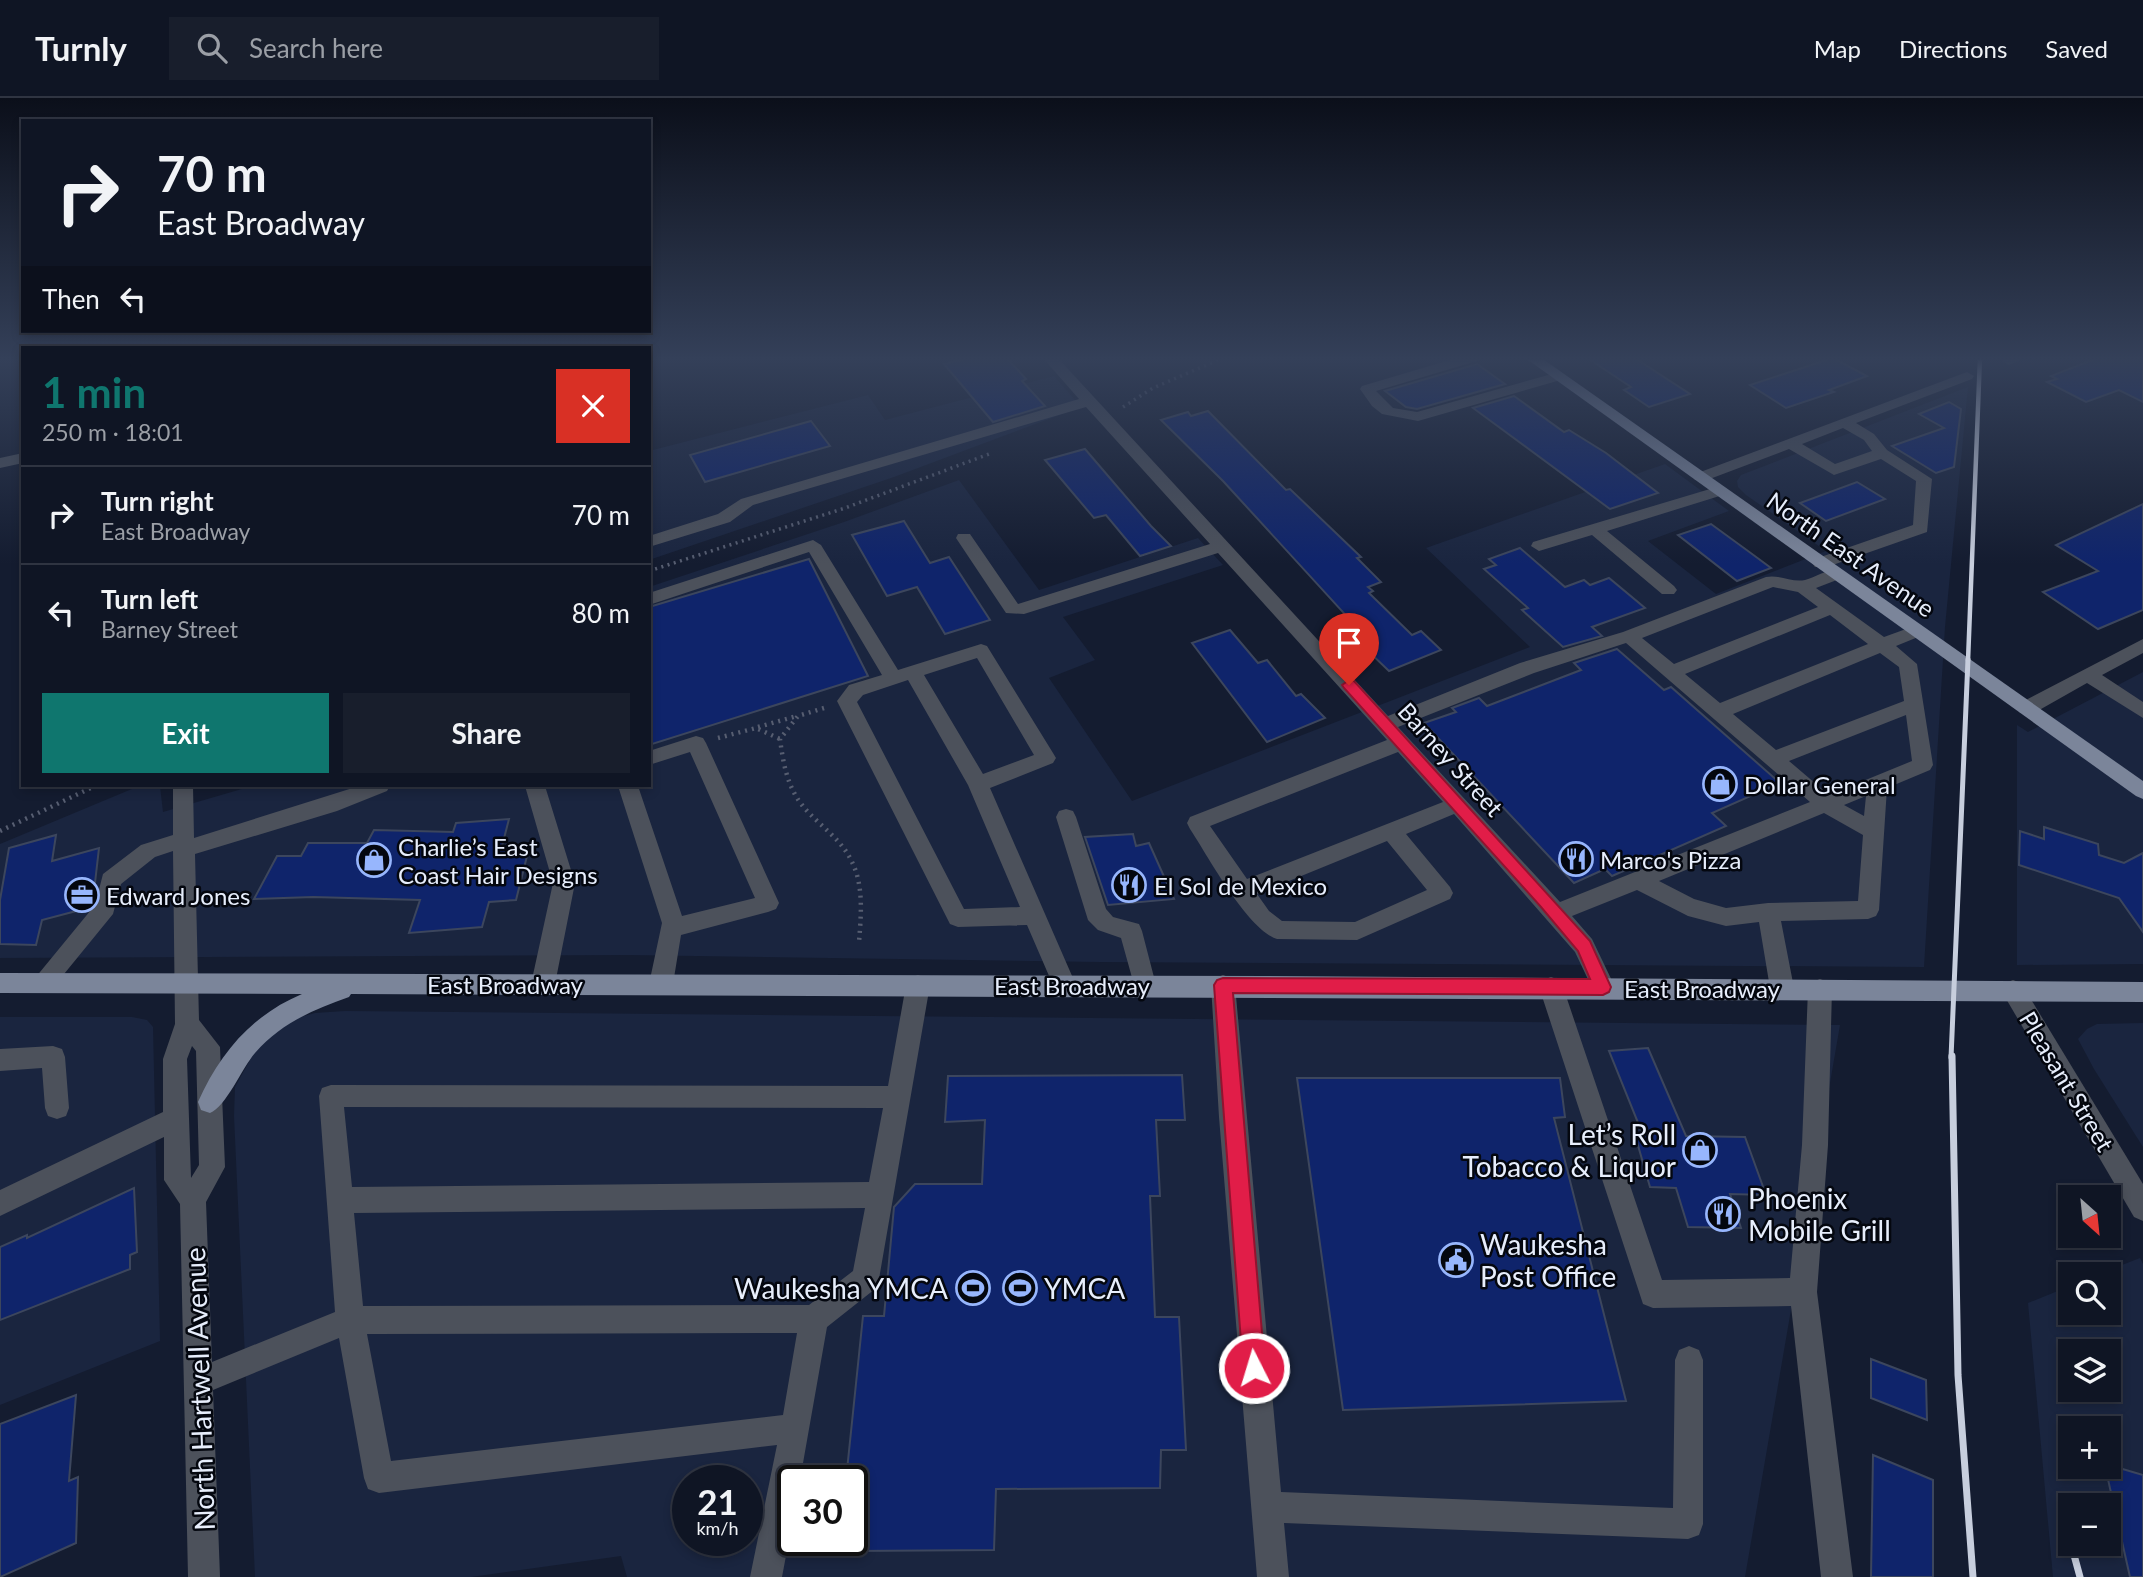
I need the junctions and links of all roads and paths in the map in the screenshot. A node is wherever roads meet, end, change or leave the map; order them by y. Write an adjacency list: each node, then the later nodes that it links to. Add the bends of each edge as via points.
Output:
1 (1004, 426): 15 (street, via 747,502 724,518)
2 (1112, 426): 16 (street, Barney Street)
3 (1629, 426): 11 (main road, North East Avenue)
4 (1837, 426): 6 (street)
5 (1850, 426): 7 (street)
6 (1791, 444): 7 (street, via 1834,471); 11 (street)
7 (1882, 453): 18 (street, via 1924,478 1921,528)
8 (989, 454): 19 (path, via 845,508)
9 (21, 458): 10 (street)
10 (0, 463)
11 (1700, 477): 12 (main road, North East Avenue)
12 (1720, 491): 13 (street); 18 (main road, North East Avenue)
13 (1594, 529): 17 (street); 21 (street)
14 (964, 538): 16 (street, via 1012,609 1018,610)
15 (651, 541)
16 (1222, 546): 37 (street, Barney Street)
17 (1539, 546)
18 (1829, 569): 20 (street); 24 (main road, North East Avenue)
19 (651, 570)
20 (1803, 587): 23 (street); 25 (street, via 1773,581)
21 (1668, 590)
22 (651, 598): 30 (street, via 813,545)
23 (1831, 608): 26 (street); 28 (street)
24 (1917, 631): 26 (street); 33 (main road, North East Avenue)
25 (1629, 636): 28 (street); 37 (street, via 1527,668)
26 (1883, 646): 31 (street, via 1908,664); 35 (street)
27 (2142, 647): 29 (street)
28 (1671, 672): 35 (street)
29 (2088, 675): 33 (street); 34 (street)
30 (904, 676): 44 (street); 44 (street, via 981,650 1046,758); 63 (street, via 856,691 848,701 958,918)
31 (1914, 704): 43 (street); 45 (street, via 1923,765)
32 (828, 707): 36 (path)
33 (2027, 708): 51 (main road, North East Avenue)
34 (2143, 711)
35 (1718, 712): 43 (street)
36 (798, 716): 38 (path); 39 (path)
37 (1387, 724): 40 (street, Barney Street)
38 (756, 728): 39 (path); 41 (path)
39 (780, 739): 65 (path, via 790,788 807,812 849,853 859,880)
40 (1402, 742): 52 (street, Barney Street); 60 (street, via 1197,823)
41 (696, 743): 42 (street); 64 (street, via 768,903)
42 (651, 757)
43 (1774, 760): 53 (street)
44 (978, 784): 63 (street)
45 (1877, 785): 53 (street); 57 (street)
46 (93, 787): 55 (path)
47 (183, 787): 58 (street, North Hartwell Avenue)
48 (377, 787): 58 (street, via 330,805)
49 (535, 787): 70 (street, via 564,883)
50 (628, 787): 64 (street)
51 (2143, 790)
52 (1458, 804): 56 (street); 62 (street, Barney Street)
53 (1827, 805): 57 (street); 59 (street)
54 (1066, 817): 74 (street, via 1096,914 1106,924 1131,931)
55 (0, 831)
56 (1391, 831): 60 (street); 60 (street, via 1442,893 1357,930 1277,930 1261,917)
57 (1873, 831): 61 (street, via 1868,910)
58 (184, 845): 67 (street, via 148,851 111,880 105,908); 68 (street, North Hartwell Avenue)
59 (1639, 880): 61 (street, via 1688,907 1726,917); 62 (street)
60 (1243, 890)
61 (1768, 912): 78 (street)
62 (1556, 913): 77 (street, Barney Street, via 1584,946)
63 (1035, 916): 73 (street)
64 (675, 927): 71 (street, via 671,928)
65 (859, 942)
66 (0, 983): 67 (main road, East Broadway)
67 (43, 983): 68 (main road, East Broadway)
68 (186, 984): 69 (main road, East Broadway); 82 (street, North Hartwell Avenue)
69 (362, 984): 70 (main road, East Broadway); 85 (main road, via 321,995 273,1018 236,1057)
70 (543, 984): 71 (main road, East Broadway)
71 (661, 985): 72 (main road, East Broadway)
72 (918, 985): 73 (main road, East Broadway); 84 (street)
73 (1064, 985): 74 (main road, East Broadway)
74 (1144, 985): 75 (main road, East Broadway)
75 (1223, 985): 76 (main road, East Broadway); 99 (street)
76 (1551, 987): 77 (main road, East Broadway); 93 (street, via 1653,1294)
77 (1603, 987): 78 (main road, East Broadway)
78 (1782, 988): 79 (main road, East Broadway)
79 (1820, 989): 80 (main road, East Broadway); 93 (street, via 1815,1145)
80 (2013, 990): 81 (main road, East Broadway); 92 (street, Pleasant Street)
81 (2143, 992)
82 (187, 1024): 85 (street, via 208,1047); 87 (street, North Hartwell Avenue, via 175,1059)
83 (0, 1060): 86 (street, via 53,1057)
84 (898, 1097): 88 (street); 90 (street, via 331,1096)
85 (210, 1102): 89 (street, via 212,1167)
86 (57, 1108)
87 (176, 1118): 89 (street, North Hartwell Avenue, via 177,1180); 91 (street)
88 (880, 1195): 90 (street); 94 (street, via 865,1279)
89 (193, 1200): 97 (street, North Hartwell Avenue)
90 (339, 1200): 95 (street)
91 (0, 1203)
92 (2143, 1208)
93 (1803, 1292): 103 (street)
94 (814, 1319): 95 (street); 98 (street)
95 (350, 1320): 97 (street); 98 (street, via 379,1478)
96 (1689, 1360): 99 (street, via 1688,1524)
97 (198, 1382): 100 (street, North Hartwell Avenue)
98 (795, 1428): 101 (street)
99 (1267, 1507): 102 (street)
100 (204, 1577)
101 (766, 1577)
102 (1273, 1577)
103 (1837, 1577)

